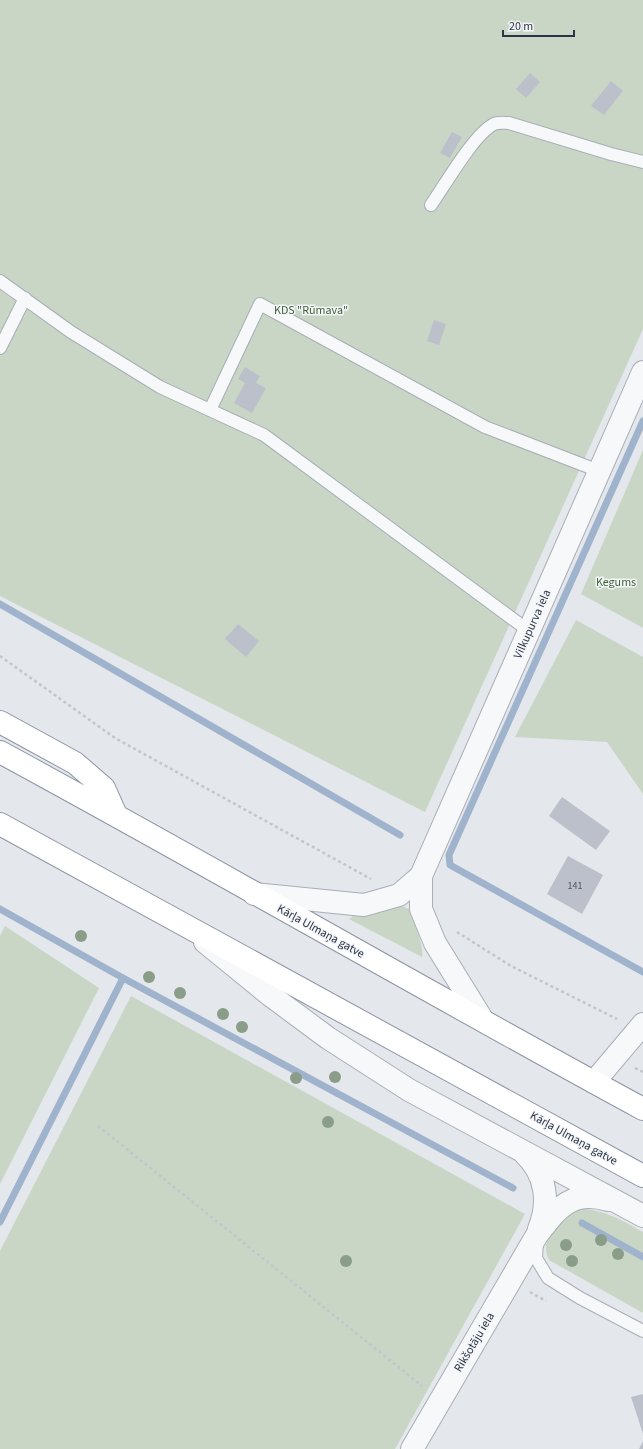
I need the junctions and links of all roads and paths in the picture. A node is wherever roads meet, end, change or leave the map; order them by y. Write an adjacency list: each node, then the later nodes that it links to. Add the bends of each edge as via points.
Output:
1 (643, 162): 2 (lane, via 509,123 496,123 487,128 474,144)
2 (432, 204)
3 (0, 281): 4 (lane)
4 (25, 298): 5 (lane); 7 (lane, via 71,332 160,387)
5 (0, 348)
6 (643, 372): 8 (street, Vilkupurva iela)
7 (210, 410): 8 (lane, via 260,304 485,427); 9 (lane, via 264,435)
8 (599, 471): 9 (street, Vilkupurva iela)
9 (529, 631): 15 (street, Vilkupurva iela)
10 (0, 656): 17 (path, via 115,738)
11 (0, 722): 13 (highway, via 75,763 104,788)
12 (0, 752): 13 (highway, Kārļa Ulmaņa gatve)
13 (116, 815): 16 (highway, Kārļa Ulmaņa gatve)
14 (0, 824): 18 (highway, Kārļa Ulmaņa gatve)
15 (421, 876): 17 (street); 20 (street, via 421,909 435,943)
16 (254, 894): 17 (street, via 364,905); 20 (highway, Kārļa Ulmaņa gatve)
17 (400, 895)
18 (184, 925): 25 (street, via 328,1038 410,1090); 26 (highway, Kārļa Ulmaņa gatve)
19 (453, 930): 21 (path, via 511,966)
20 (482, 1019): 22 (highway, Kārļa Ulmaņa gatve)
21 (640, 1027): 22 (street)
22 (594, 1082): 23 (highway, Kārļa Ulmaņa gatve)
23 (643, 1109)
24 (98, 1126): 33 (path)
25 (519, 1149): 27 (street); 29 (street, via 536,1167 544,1188 544,1216)
26 (643, 1176)
27 (623, 1205): 28 (street); 29 (street, via 598,1197 574,1199 553,1215)
28 (643, 1216)
29 (537, 1235): 30 (street, Rikšotāju iela); 32 (lane, via 536,1258 548,1278)
30 (510, 1282): 31 (path); 33 (street, Rikšotāju iela)
31 (552, 1304)
32 (639, 1329)
33 (440, 1400): 34 (street, Rikšotāju iela)
34 (417, 1447)

